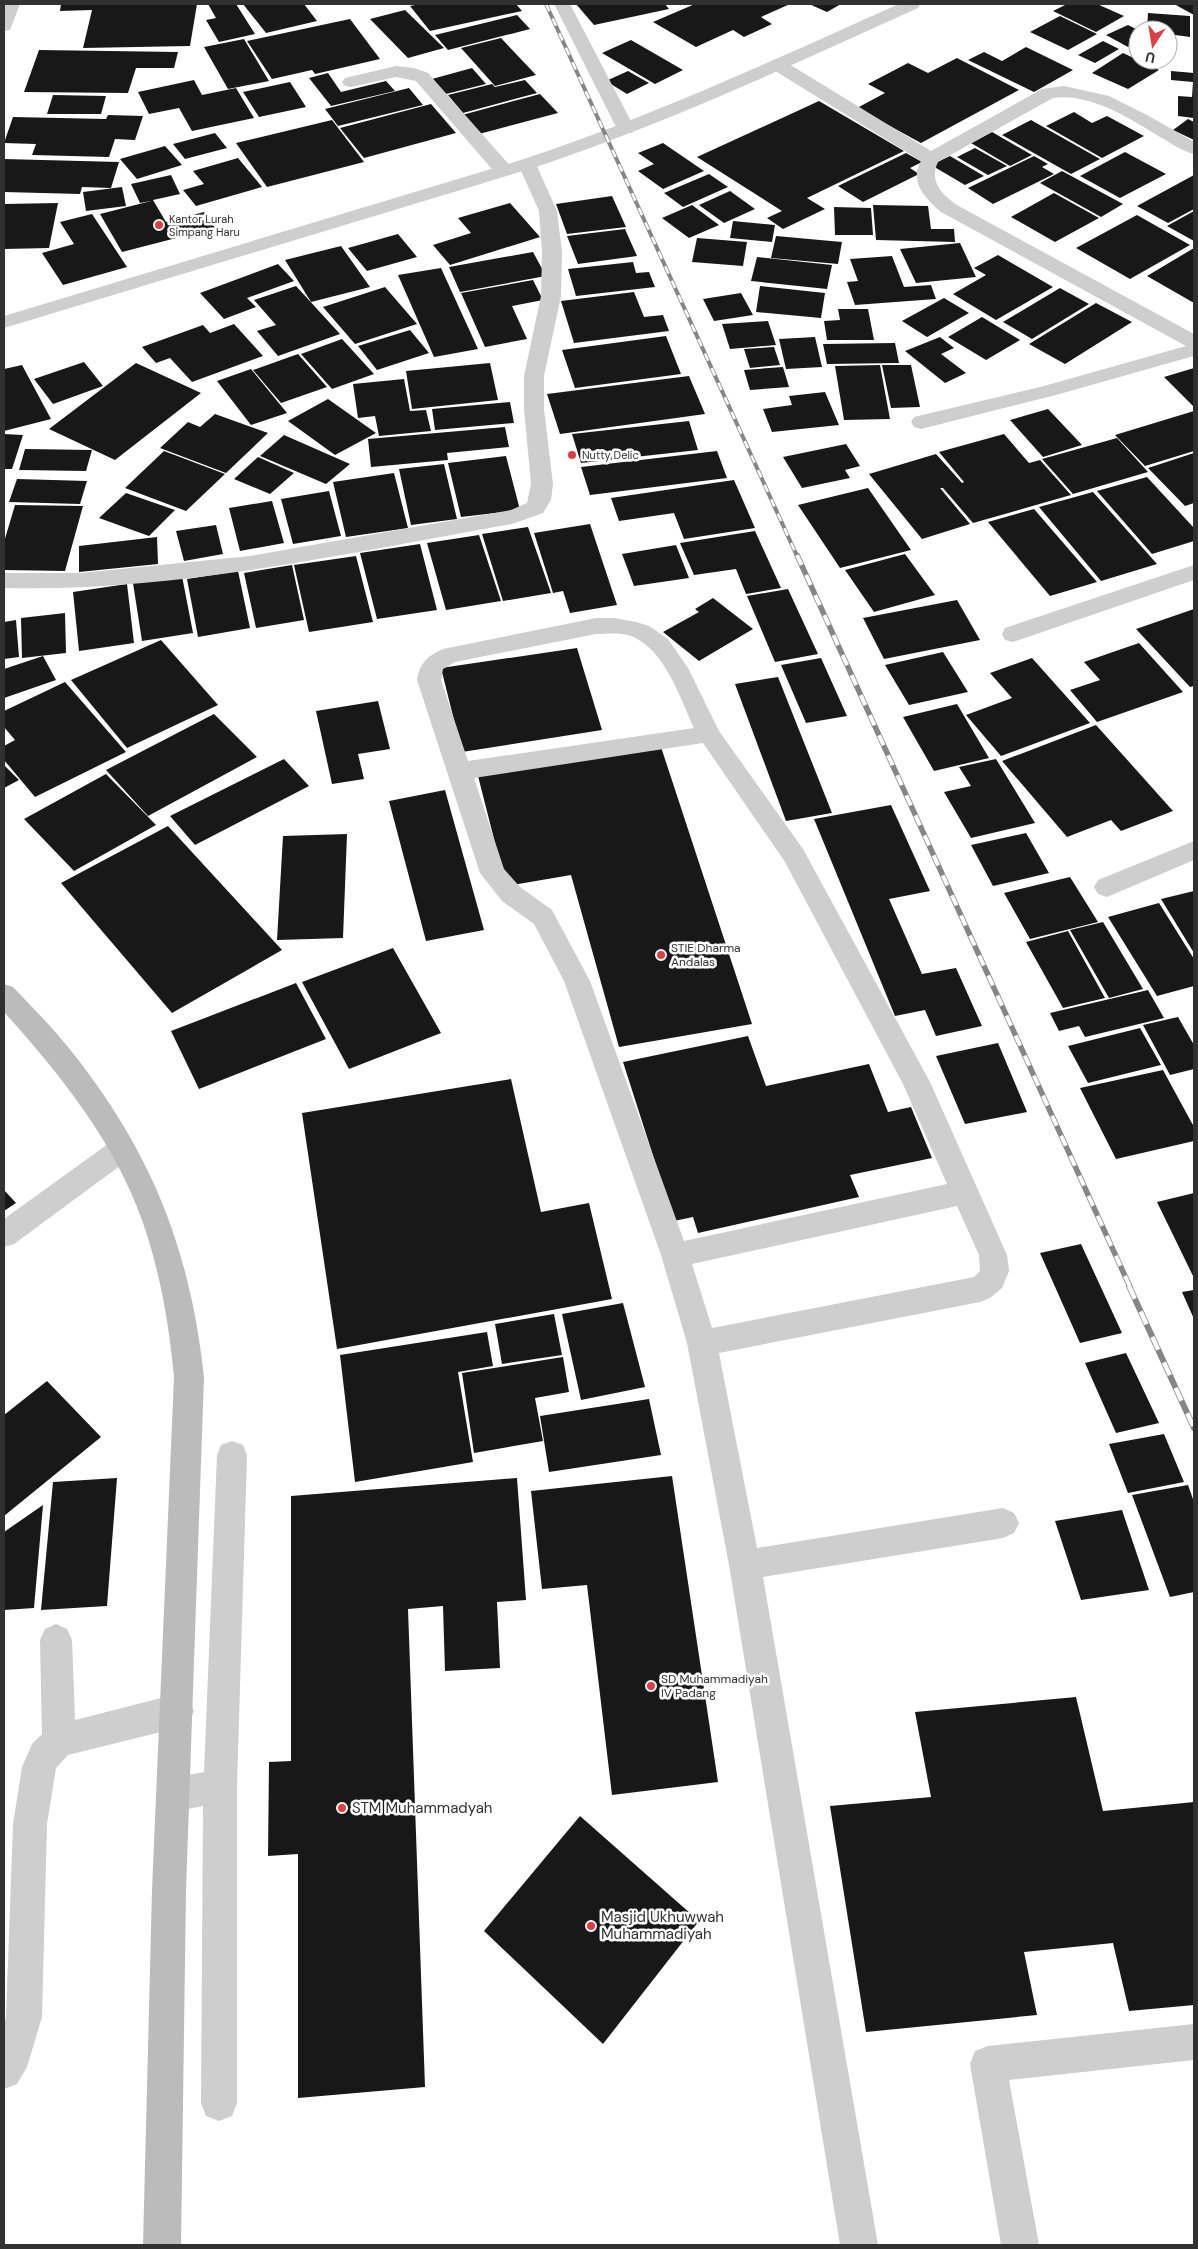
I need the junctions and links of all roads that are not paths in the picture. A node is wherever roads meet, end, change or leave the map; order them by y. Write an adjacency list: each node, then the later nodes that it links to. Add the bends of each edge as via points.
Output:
1 (12, 4): 4 (street)
2 (562, 4): 7 (street)
3 (912, 4): 5 (street)
4 (4, 26)
5 (778, 65): 7 (street); 9 (street)
6 (351, 82): 11 (street, via 402,71 416,73)
7 (626, 129): 10 (street)
8 (1194, 149): 9 (street, via 1130,113 1082,92 1068,90 1048,93)
9 (931, 159): 13 (street, via 926,167 925,182 948,208)
10 (527, 164): 11 (street); 17 (street, via 548,211 552,252 551,296 534,376 542,484 540,500 535,508 512,517 250,562 81,581)
11 (504, 171): 12 (street)
12 (4, 322)
13 (1194, 342)
14 (1194, 350): 15 (street, via 1049,391)
15 (921, 422)
16 (1194, 572): 18 (street)
17 (4, 581)
18 (1013, 634)
19 (709, 734): 20 (street); 20 (street, via 669,653 654,638 629,627 596,626 438,660 430,669 429,680); 25 (street, via 794,856 916,1082)
20 (460, 771): 27 (street, via 493,873 512,894 543,917 577,981)
21 (1194, 850): 22 (street)
22 (1107, 887)
23 (4, 994): 24 (main road, via 62,1059)
24 (122, 1149): 26 (street); 33 (main road, via 156,1218 174,1280 185,1336 189,1377)
25 (966, 1192): 27 (street); 28 (street, via 995,1264 995,1274 990,1283 980,1290)
26 (4, 1235)
27 (676, 1255): 28 (street)
28 (702, 1342): 31 (street)
29 (232, 1455): 35 (street)
30 (1003, 1522): 31 (street)
31 (745, 1565): 41 (street)
32 (56, 1640): 34 (street)
33 (177, 1711): 34 (street); 36 (main road)
34 (59, 1741): 38 (street, via 44,1756 39,1767 30,1824 24,2017 14,2054)
35 (220, 1786): 36 (street); 39 (street)
36 (173, 1796): 40 (main road)
37 (1194, 2042): 42 (street, via 988,2064)
38 (4, 2071)
39 (219, 2104)
40 (162, 2245)
41 (859, 2245)
42 (1020, 2245)

